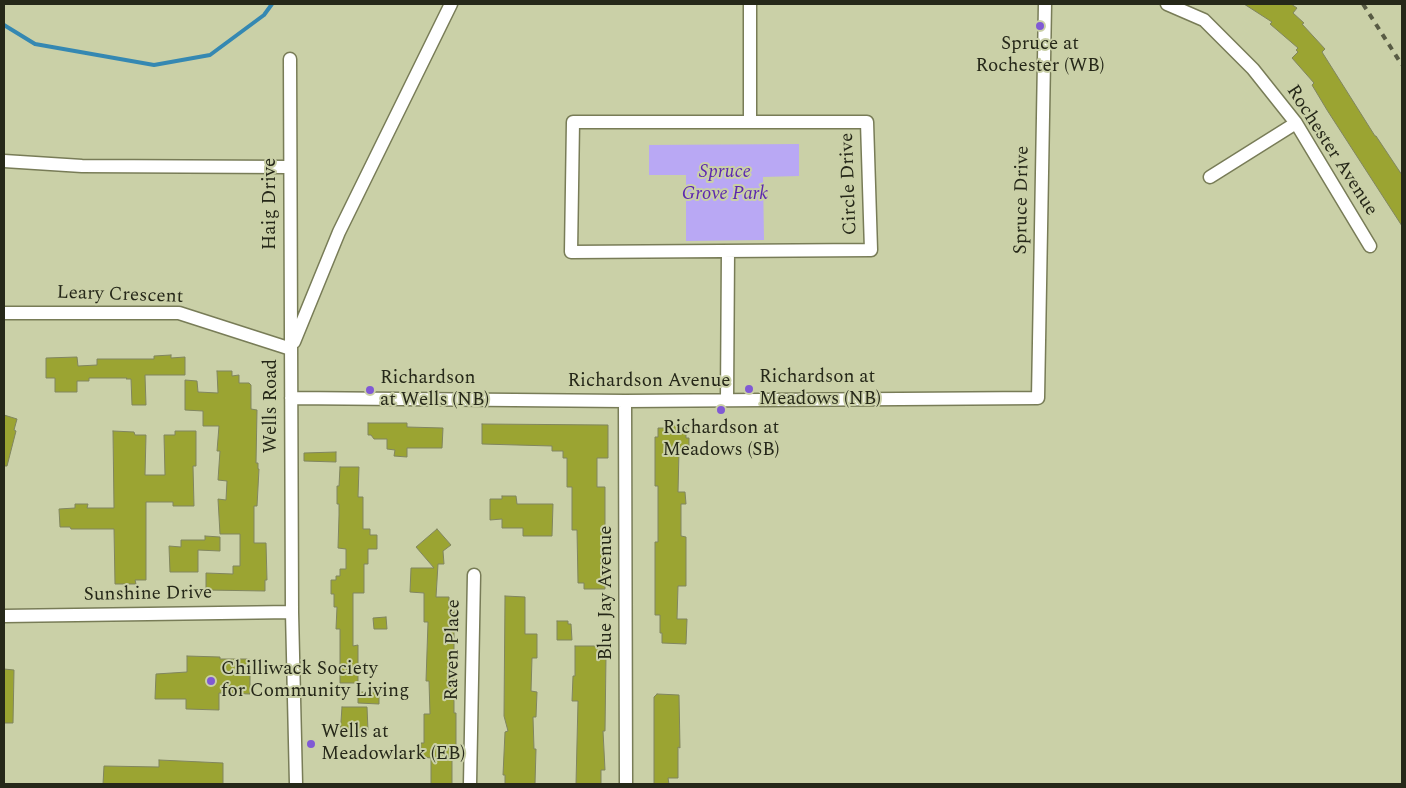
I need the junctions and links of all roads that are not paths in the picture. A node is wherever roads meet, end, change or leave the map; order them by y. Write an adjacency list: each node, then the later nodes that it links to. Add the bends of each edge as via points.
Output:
1 (451, 4): 14 (street, Wells Road, via 338,232)
2 (750, 4): 6 (street)
3 (1045, 4): 16 (street, Spruce Drive)
4 (1167, 4): 7 (street, Rochester Avenue, via 1204,20 1252,69)
5 (290, 59): 9 (street, Haig Drive)
6 (750, 122): 12 (street, Circle Drive, via 866,122 871,250); 12 (street, Circle Drive, via 573,122 571,252)
7 (1296, 124): 10 (street); 11 (street, Rochester Avenue)
8 (4, 161): 9 (street, via 82,166)
9 (289, 167): 14 (street, Haig Drive)
10 (1210, 177)
11 (1370, 246)
12 (728, 251): 17 (street)
13 (4, 312): 14 (street, Leary Crescent, via 179,313)
14 (291, 349): 15 (street, Wells Road)
15 (291, 398): 18 (street, Richardson Avenue); 20 (street, Wells Road)
16 (1038, 398): 17 (street, Richardson Avenue)
17 (727, 400): 18 (street, Richardson Avenue)
18 (625, 401): 24 (street, Blue Jay Avenue)
19 (474, 576): 23 (street, Raven Place)
20 (292, 612): 21 (street, Sunshine Drive); 22 (street, Wells Road)
21 (4, 616)
22 (296, 784)
23 (470, 784)
24 (626, 784)

